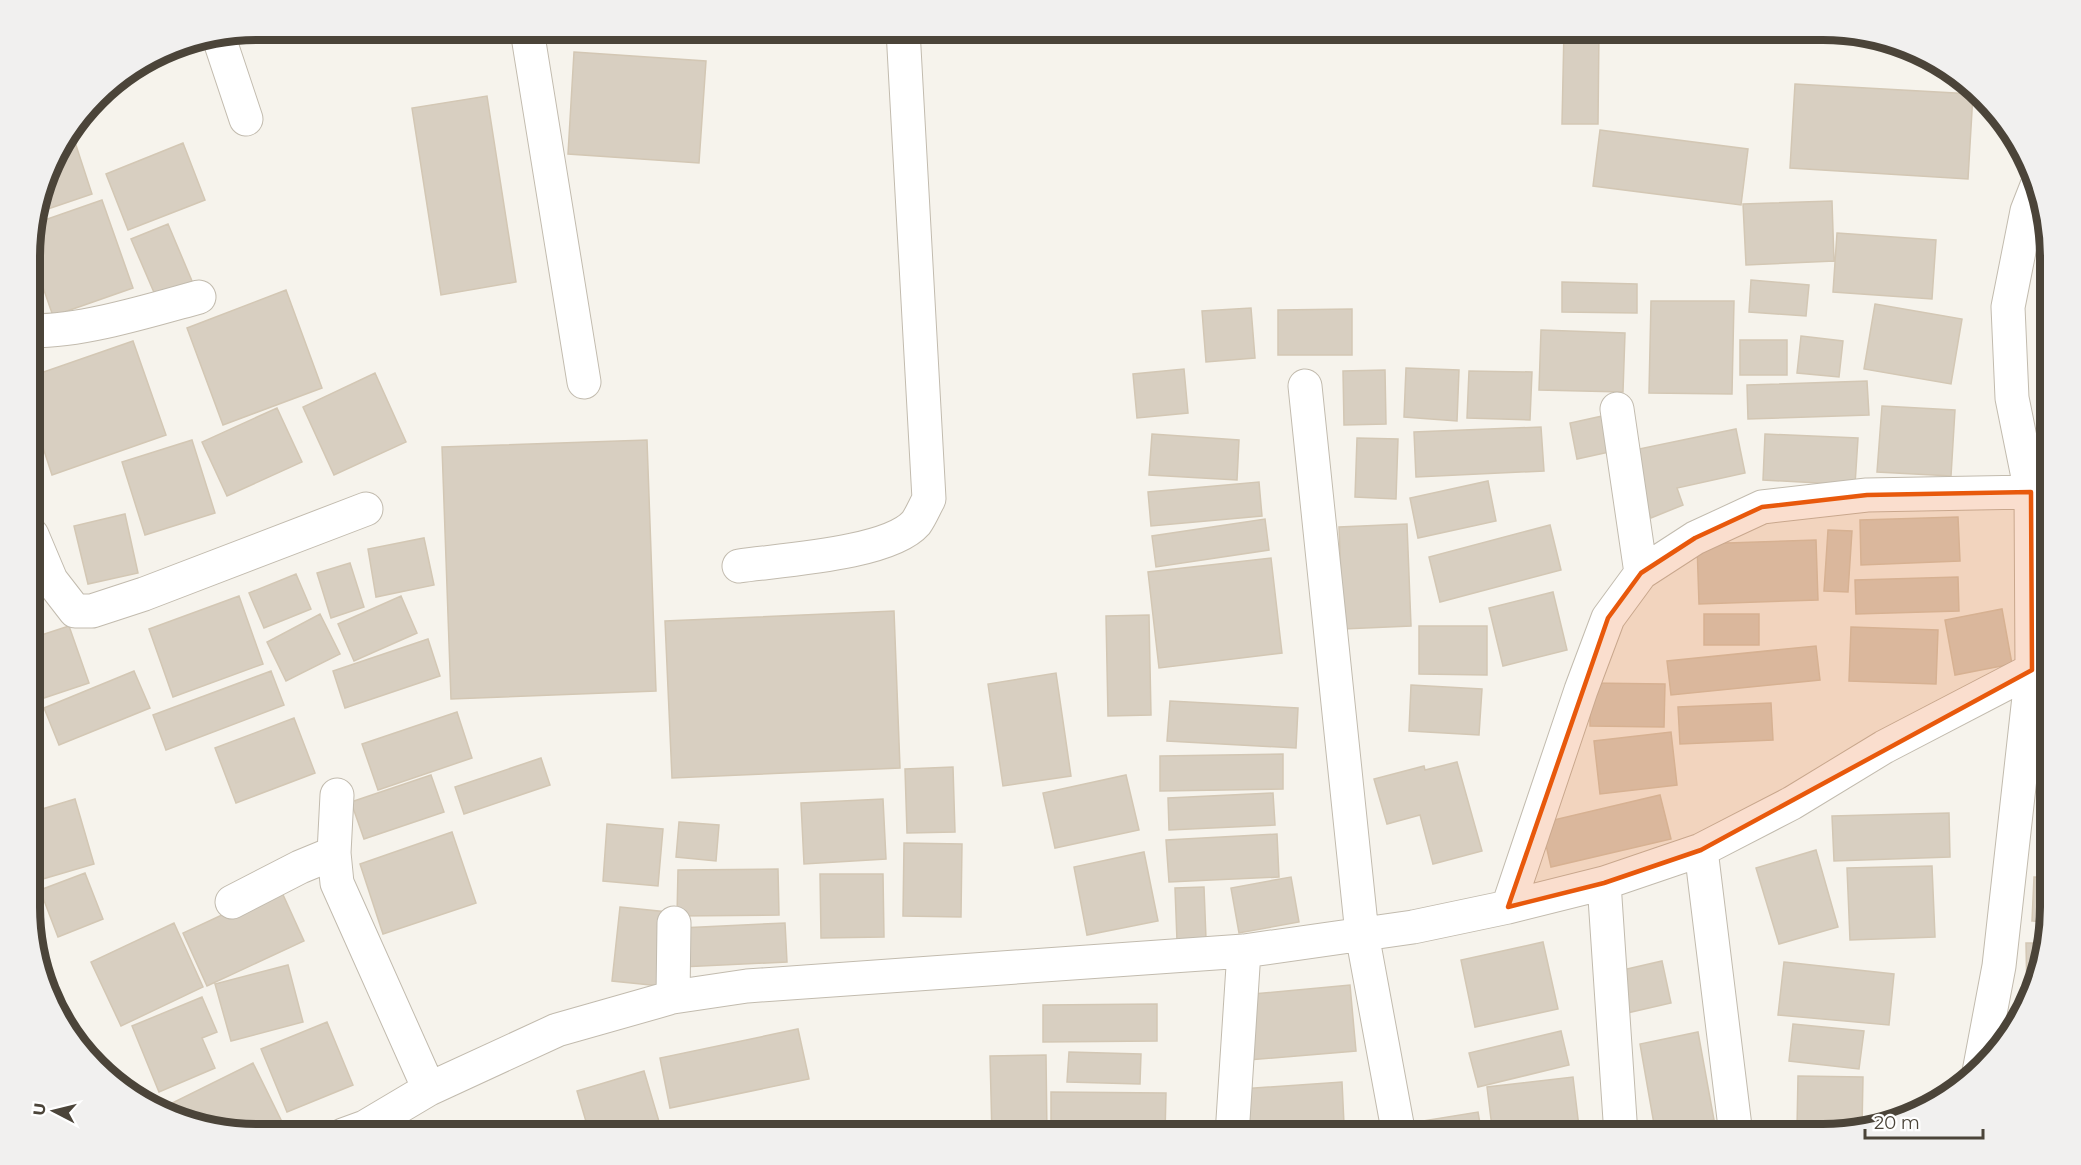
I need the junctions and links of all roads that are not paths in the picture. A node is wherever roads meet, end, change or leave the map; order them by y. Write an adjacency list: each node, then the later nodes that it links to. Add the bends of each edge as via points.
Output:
1 (528, 40): 8 (street)
2 (904, 40): 13 (street, via 929,499 915,523 890,540 836,553)
3 (221, 44): 4 (street)
4 (246, 119)
5 (2032, 198): 11 (street, via 2008,307 2012,398)
6 (199, 297): 7 (street, via 120,318)
7 (40, 331)
8 (584, 382)
9 (1305, 386): 26 (street)
10 (1617, 409): 14 (street)
11 (2031, 492): 14 (street, via 1867,495 1762,507 1695,538); 16 (street)
12 (366, 509): 15 (street, via 92,610 75,611)
13 (739, 566)
14 (1641, 573): 24 (street, via 1608,618)
15 (42, 585)
16 (2040, 646)
17 (2040, 664): 20 (street)
18 (2040, 670): 29 (street, via 1999,966)
19 (337, 795): 21 (street)
20 (1701, 850): 22 (street); 35 (street)
21 (334, 853): 23 (street); 30 (street, via 337,883)
22 (1604, 884): 24 (street); 34 (street)
23 (232, 902)
24 (1508, 907): 26 (street)
25 (674, 922): 28 (street)
26 (1362, 934): 27 (street); 33 (street)
27 (1244, 951): 28 (street, via 747,986); 32 (street)
28 (672, 997): 30 (street, via 557,1030)
29 (1982, 1056)
30 (429, 1089): 31 (street)
31 (369, 1124)
32 (1234, 1124)
33 (1397, 1124)
34 (1620, 1124)
35 (1735, 1124)

